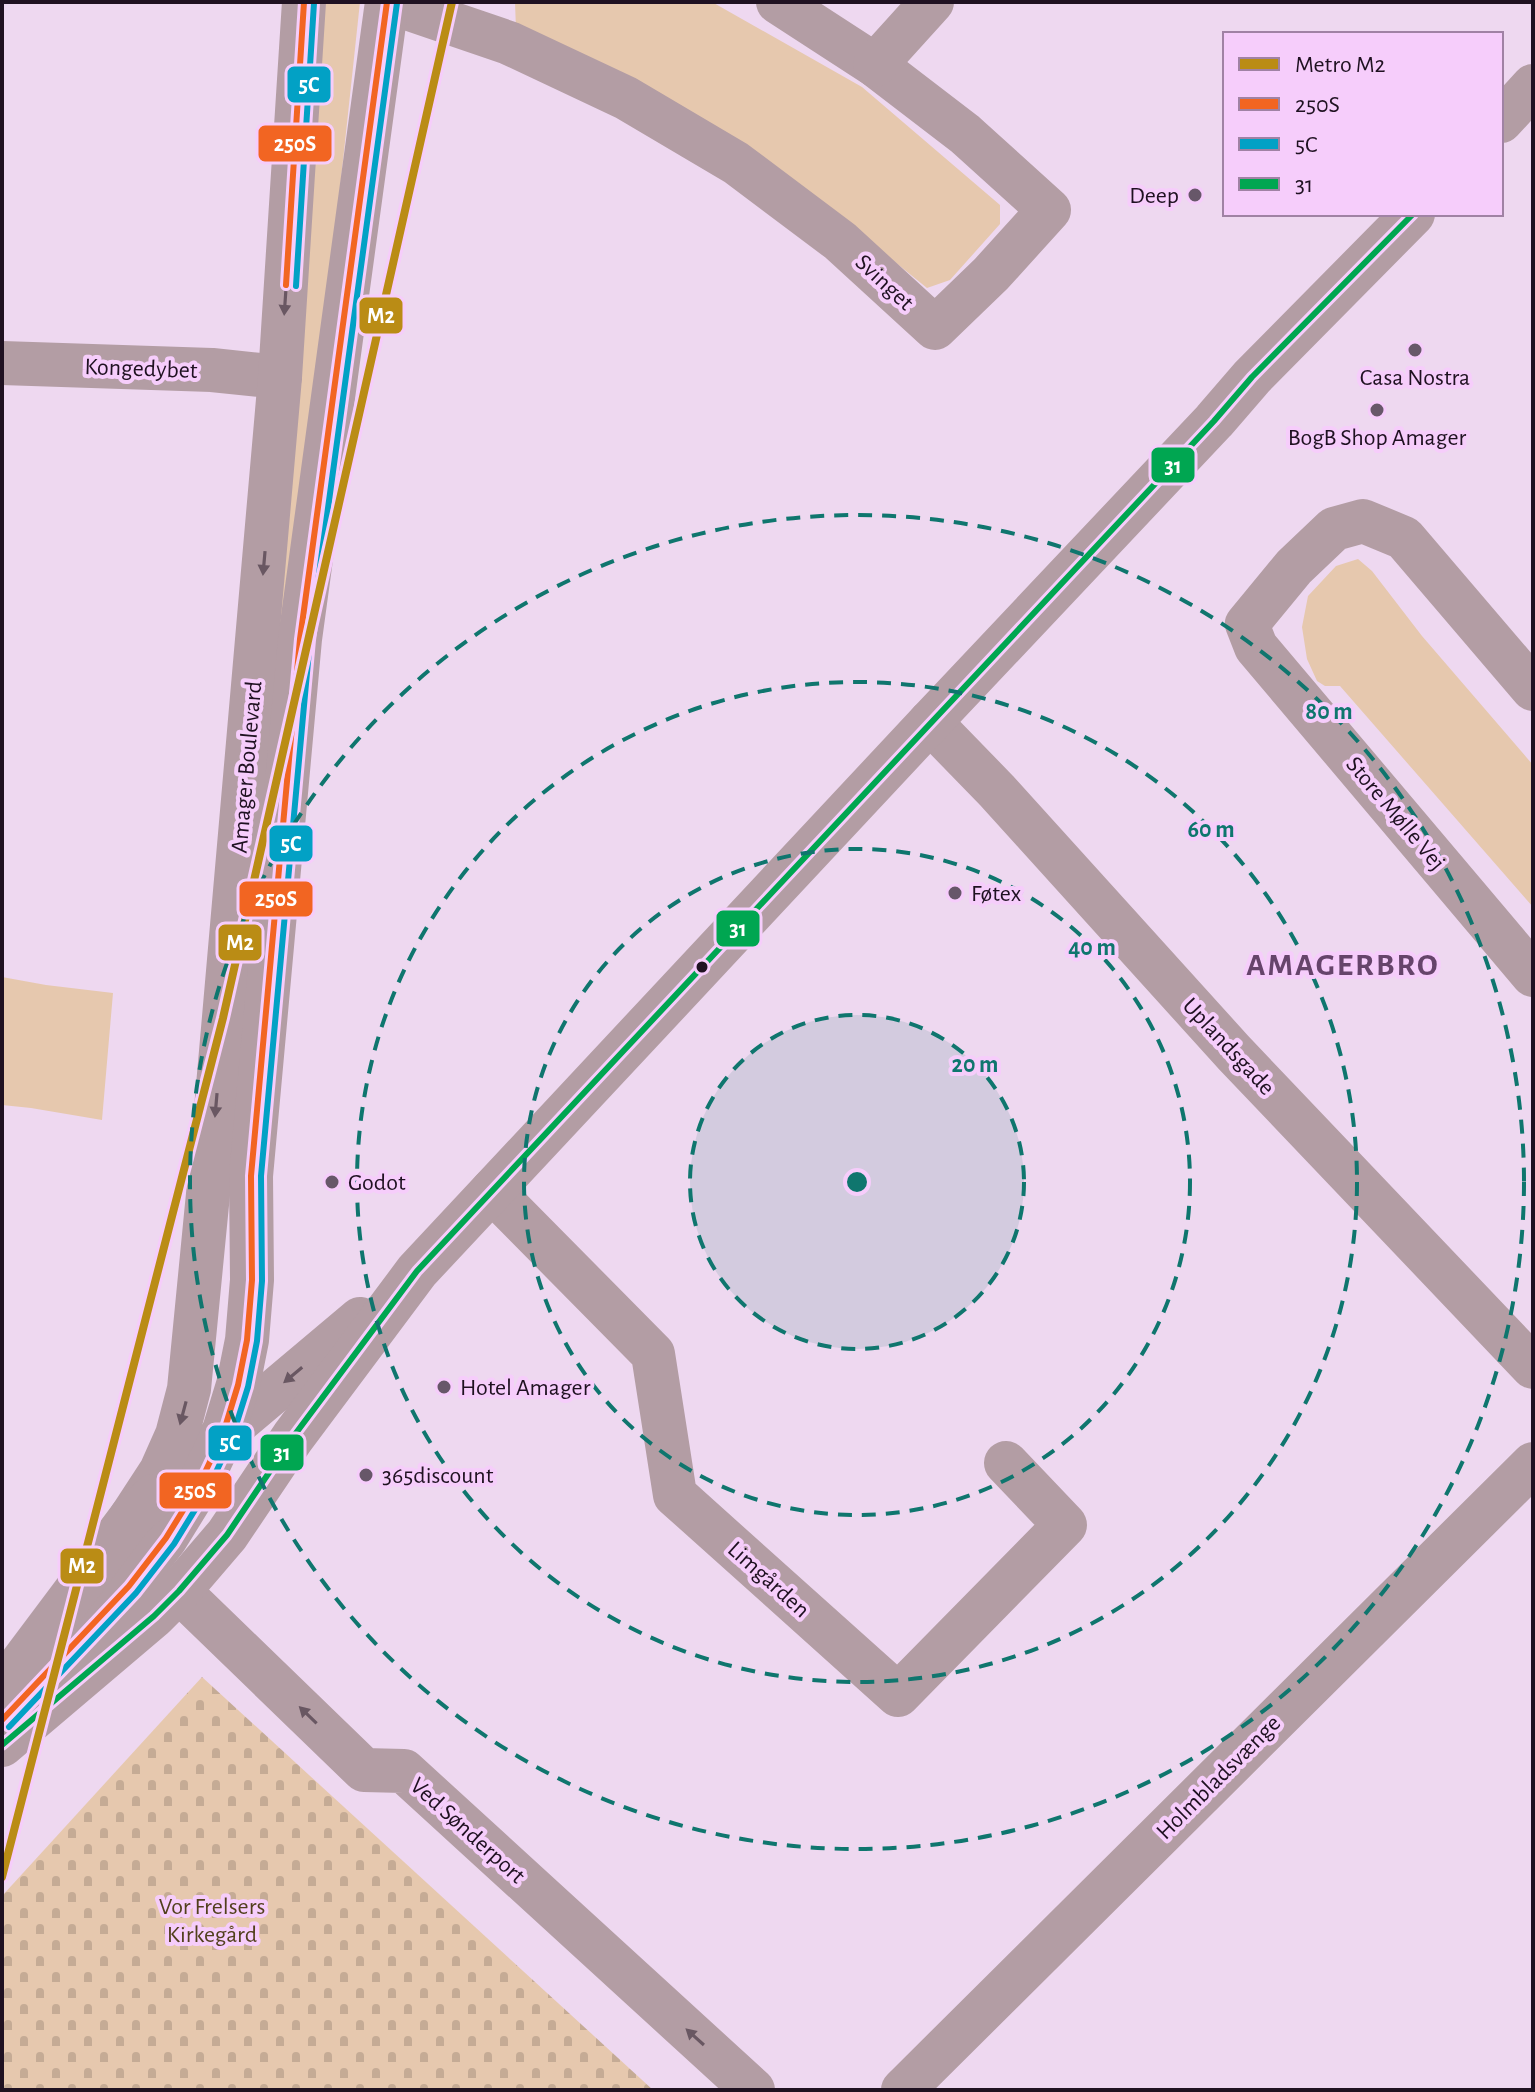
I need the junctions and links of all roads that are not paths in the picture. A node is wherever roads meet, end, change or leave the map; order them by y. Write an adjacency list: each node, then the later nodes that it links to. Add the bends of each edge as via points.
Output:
1 (304, 2): 10 (street, Amager Boulevard, one-way to 10)
2 (388, 2): 5 (street, Svinget, via 509,43 561,67 626,98 736,163 840,241 935,328 1049,210 965,134); 17 (street, Amager Boulevard, via 300,639 251,1176 247,1340)
3 (778, 2): 5 (street, Svinget)
4 (932, 2): 5 (street)
5 (875, 65)
6 (1533, 86): 7 (street)
7 (1503, 119)
8 (1411, 216): 12 (street, via 1252,377)
9 (2, 363): 10 (street, Kongedybet)
10 (280, 377): 20 (street, Amager Boulevard, one-way to 20, via 189,1389 161,1471)
11 (1533, 689): 13 (street, Store Mølle Vej, via 1404,538 1363,521 1334,529 1247,624 1256,647)
12 (930, 722): 14 (street); 16 (street, Uplandsgade)
13 (1533, 975)
14 (492, 1191): 15 (street); 18 (street, Limgården, via 653,1354 675,1495 898,1695 1065,1525)
15 (417, 1271): 17 (street, one-way to 17); 21 (street, via 227,1535)
16 (1533, 1367)
17 (223, 1434): 20 (street); 23 (street, Amager Boulevard, via 166,1538 129,1586)
18 (1006, 1463)
19 (1533, 1464): 26 (street, Holmbladsvænge)
20 (131, 1517): 22 (street)
21 (179, 1591): 24 (street); 25 (street, Ved Sønderport, one-way to 21, via 404,1771 364,1770)
22 (2, 1689)
23 (2, 1720)
24 (2, 1745)
25 (753, 2090)
26 (903, 2090)

